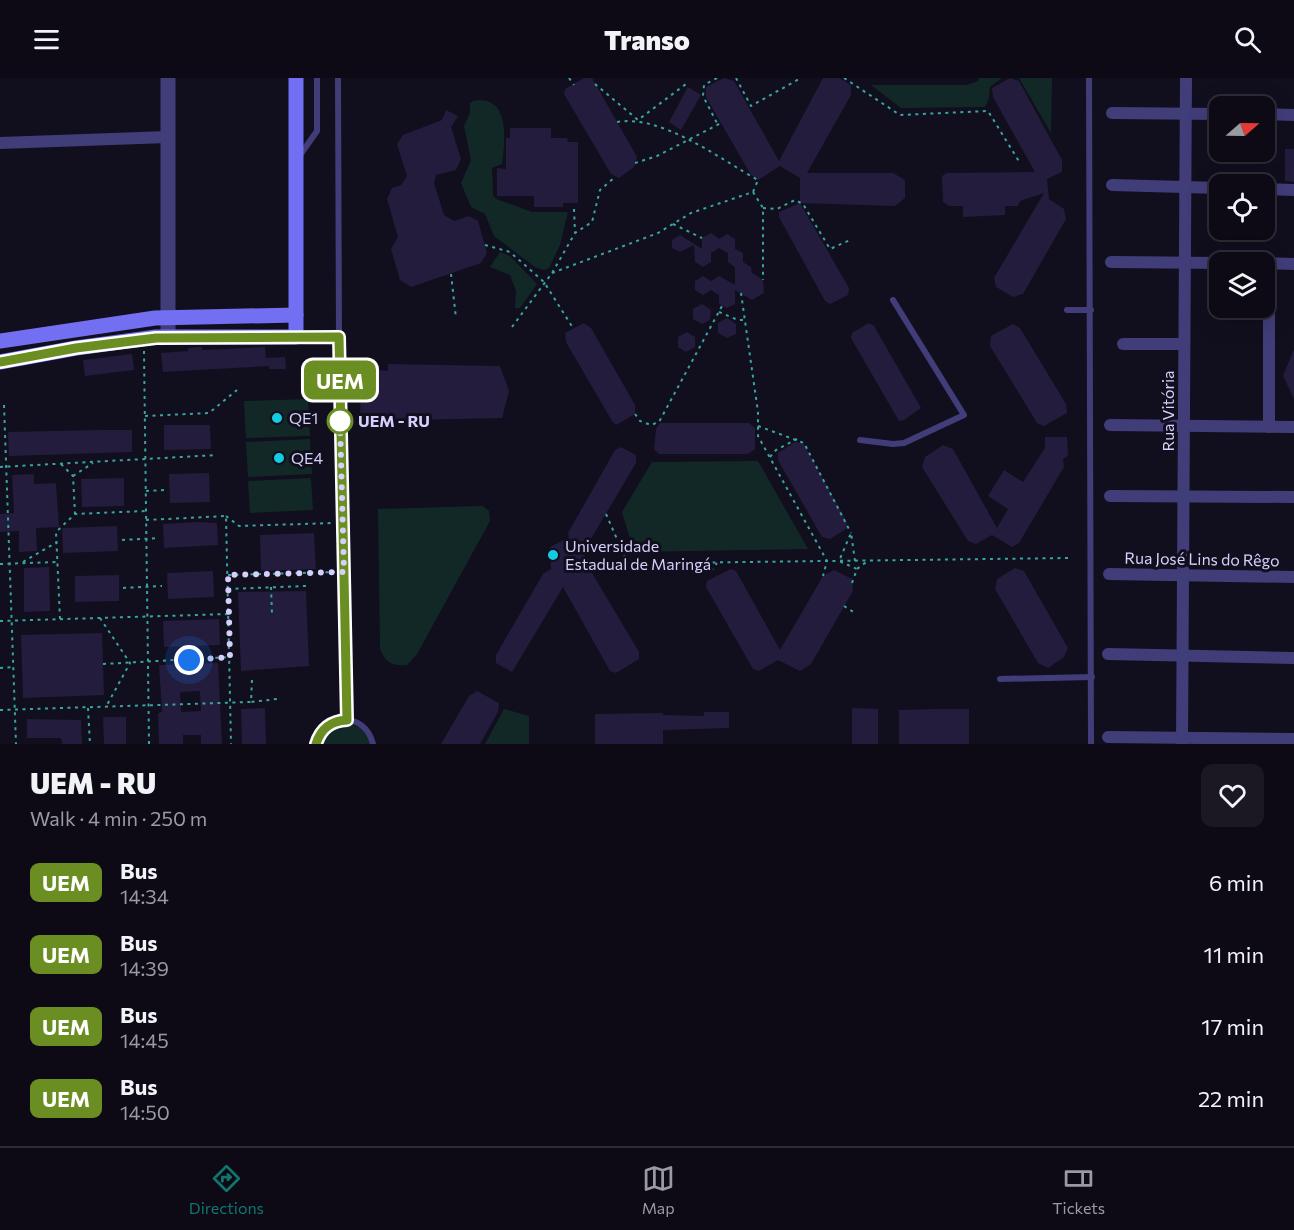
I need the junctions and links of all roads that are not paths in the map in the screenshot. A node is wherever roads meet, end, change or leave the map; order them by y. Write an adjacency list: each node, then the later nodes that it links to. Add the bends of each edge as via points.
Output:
1 (168, 78): 12 (street)
2 (296, 78): 14 (main road)
3 (317, 78): 14 (lane, via 317,131)
4 (338, 78): 34 (lane)
5 (1089, 78): 27 (lane)
6 (1186, 78): 8 (street, Rua Vitória)
7 (1112, 112): 8 (street)
8 (1186, 113): 9 (street); 16 (street, Rua Vitória)
9 (1209, 114)
10 (1275, 114): 11 (street)
11 (1294, 115)
12 (168, 137): 13 (street); 29 (street)
13 (0, 143)
14 (297, 160): 28 (main road)
15 (1112, 185): 16 (street)
16 (1185, 187): 17 (street); 21 (street, Rua Vitória)
17 (1209, 188)
18 (1275, 189): 19 (street)
19 (1294, 190)
20 (1111, 262): 21 (street)
21 (1185, 263): 22 (street); 37 (street, Rua Vitória)
22 (1209, 263)
23 (1275, 263): 24 (street)
24 (1294, 264)
25 (893, 300): 44 (lane, via 964,416 904,443)
26 (1067, 310): 27 (lane)
27 (1091, 310): 54 (lane)
28 (296, 315): 29 (main road); 33 (main road)
29 (168, 317): 31 (main road); 32 (street)
30 (1268, 318): 42 (street)
31 (43, 334): 35 (main road); 38 (main road)
32 (168, 337): 33 (main road); 38 (main road)
33 (296, 337): 34 (lane)
34 (339, 337): 56 (lane)
35 (0, 341)
36 (1122, 344): 37 (street)
37 (1184, 344): 41 (street, Rua Vitória)
38 (76, 348): 39 (main road)
39 (0, 362)
40 (1110, 425): 41 (street)
41 (1184, 426): 42 (street); 46 (street, Rua Vitória)
42 (1269, 427): 43 (street)
43 (1294, 427)
44 (860, 440)
45 (1110, 496): 46 (street)
46 (1184, 496): 47 (street); 49 (street, Rua Vitória)
47 (1294, 497)
48 (1109, 574): 49 (street, Rua José Lins do Rêgo)
49 (1184, 575): 50 (street, Rua José Lins do Rêgo); 52 (street, Rua Vitória)
50 (1294, 577)
51 (1108, 654): 52 (street)
52 (1183, 656): 53 (street); 59 (street, Rua Vitória)
53 (1294, 658)
54 (1092, 677): 55 (lane); 62 (lane)
55 (1000, 679)
56 (347, 720): 60 (lane, via 324,728); 61 (lane, via 363,726)
57 (1108, 737): 59 (street)
58 (1294, 739): 59 (street)
59 (1182, 741)
60 (316, 744)
61 (373, 744)
62 (1091, 744)

